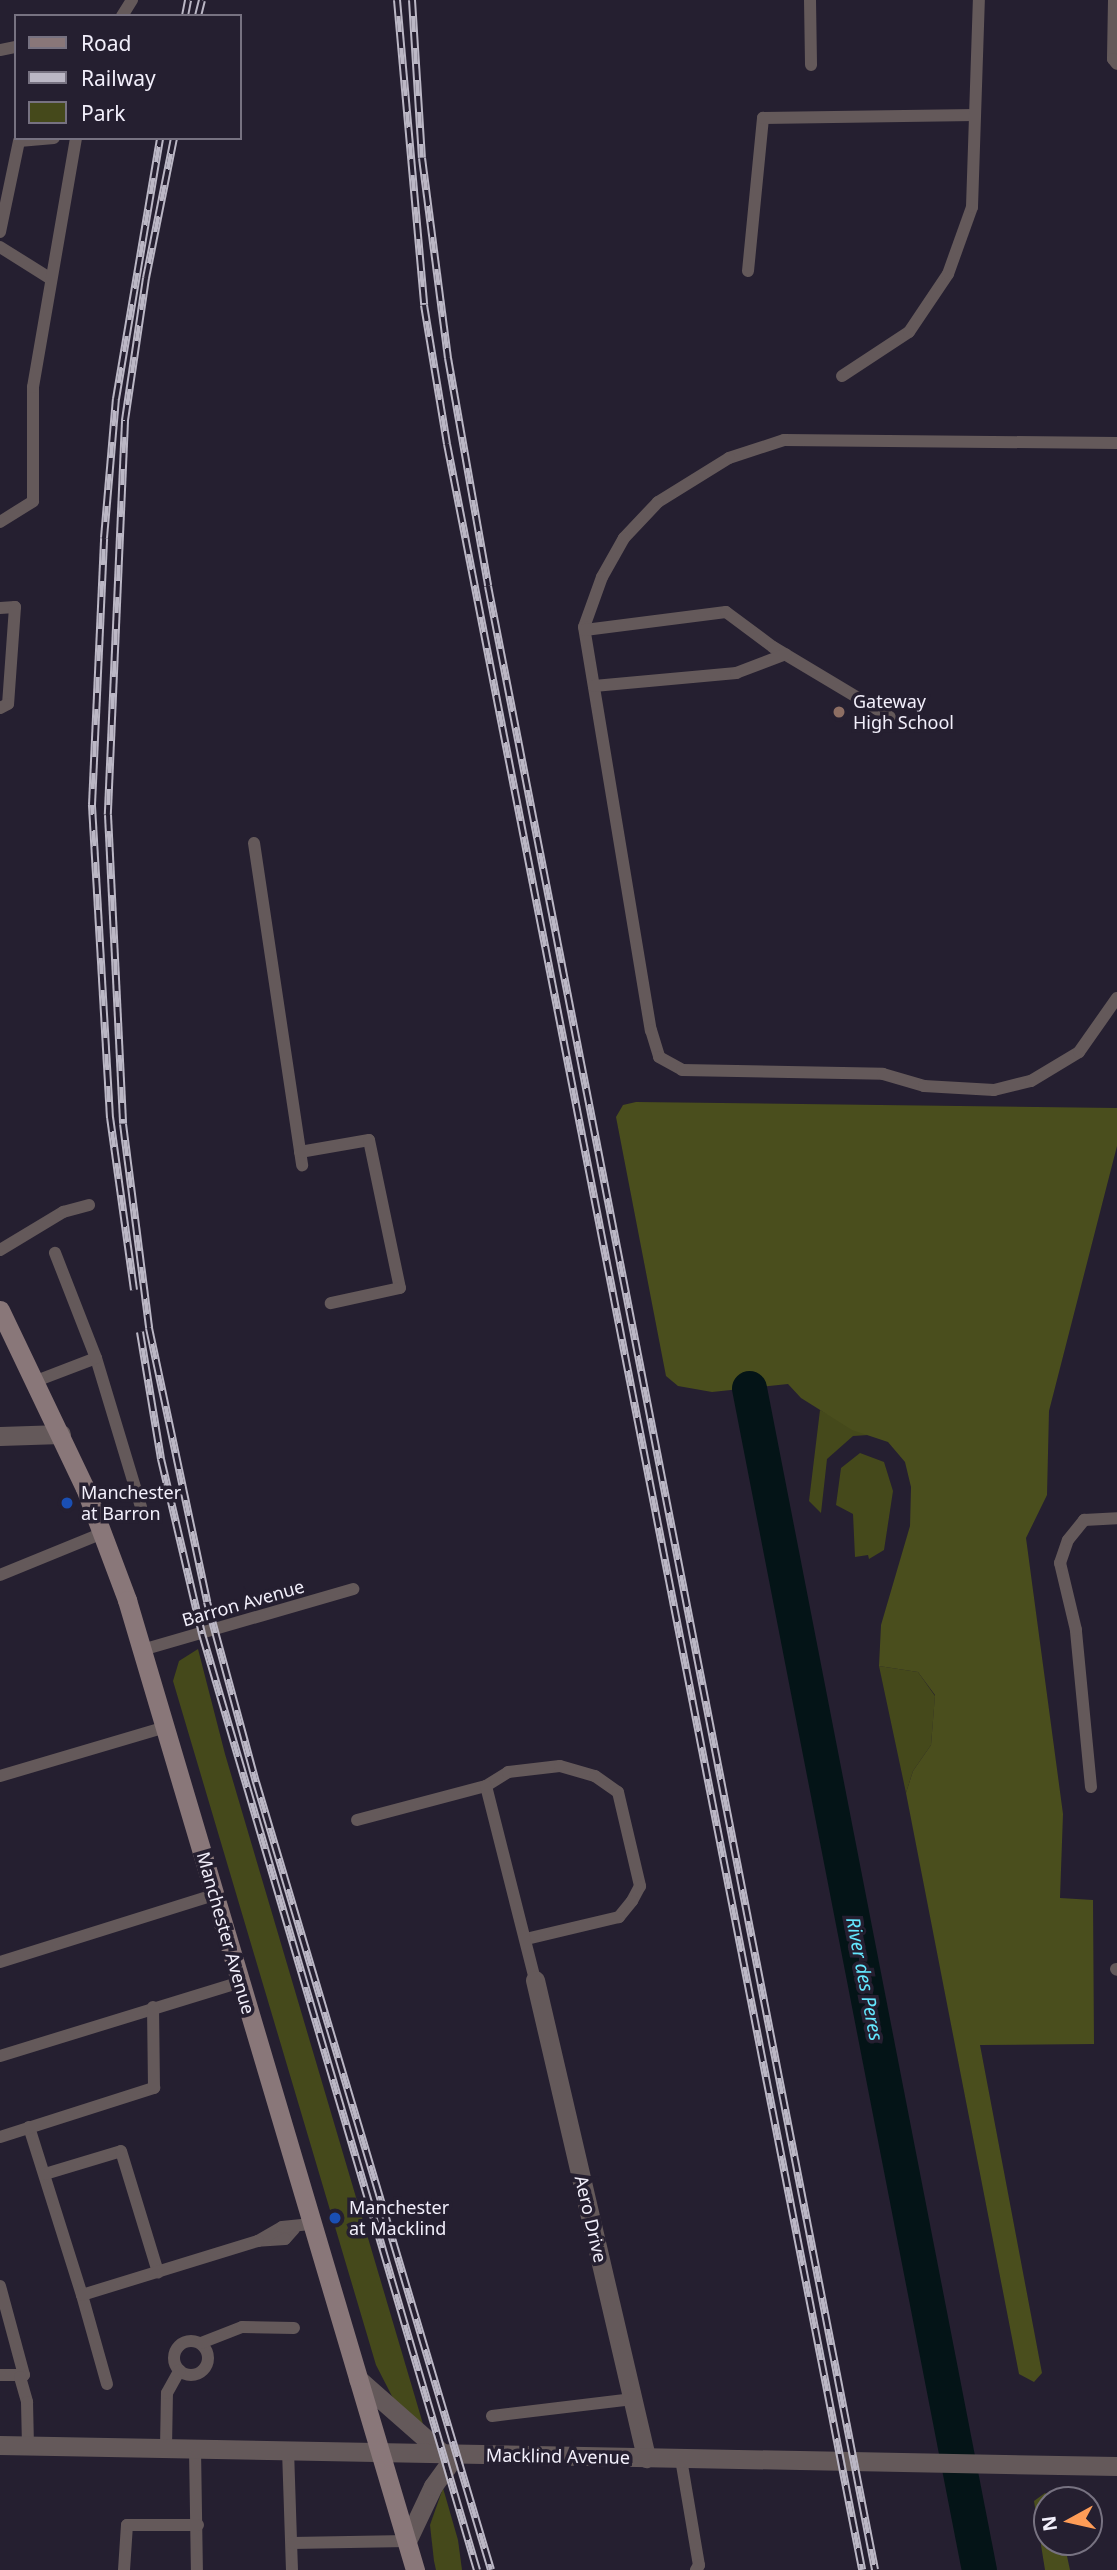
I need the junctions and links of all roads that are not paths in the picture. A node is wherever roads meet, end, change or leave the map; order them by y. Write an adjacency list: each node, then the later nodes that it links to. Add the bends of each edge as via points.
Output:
1 (810, 0): 5 (lane)
2 (979, 0): 6 (lane)
3 (1114, 0): 4 (lane, via 1113,59)
4 (1117, 64)
5 (811, 65)
6 (975, 115): 11 (lane, via 763,118); 13 (lane, via 972,207 948,274 909,332)
7 (31, 140): 9 (lane, via 19,141)
8 (76, 140): 12 (lane)
9 (0, 232)
10 (0, 247): 12 (lane)
11 (748, 271)
12 (51, 278): 15 (lane, via 33,387 33,500)
13 (842, 376)
14 (1117, 443): 17 (lane, via 784,440 729,458 658,502 624,538 602,577)
15 (0, 522)
16 (0, 608): 20 (lane, via 15,607 8,704)
17 (585, 630): 18 (lane, via 726,612); 19 (lane)
18 (786, 654): 19 (lane, via 736,673); 21 (lane)
19 (594, 686): 23 (lane, via 659,1057 682,1070 883,1074 924,1086 994,1090 1031,1081 1079,1052)
20 (0, 709)
21 (890, 717)
22 (254, 843): 27 (lane, via 301,1159 369,1140 400,1288)
23 (1117, 998)
24 (89, 1205): 25 (lane, via 63,1212)
25 (0, 1250)
26 (55, 1253): 29 (lane)
27 (331, 1303)
28 (0, 1310): 30 (main road, Manchester Avenue)
29 (96, 1358): 30 (lane); 33 (lane)
30 (36, 1381): 31 (main road, Manchester Avenue)
31 (61, 1434): 32 (street); 35 (main road, Manchester Avenue)
32 (0, 1436)
33 (141, 1507)
34 (1117, 1518): 42 (lane, via 1084,1520 1068,1540 1060,1563 1076,1630)
35 (103, 1533): 36 (lane); 38 (main road, Manchester Avenue)
36 (0, 1575)
37 (353, 1589): 38 (lane, Barron Avenue)
38 (142, 1650): 39 (main road, Manchester Avenue)
39 (165, 1727): 40 (lane); 44 (main road, Manchester Avenue)
40 (0, 1776)
41 (486, 1786): 43 (lane); 45 (lane); 45 (lane, via 508,1772 560,1766 595,1776 618,1792 640,1886 632,1901 619,1916)
42 (1091, 1787)
43 (356, 1820)
44 (214, 1895): 46 (lane); 48 (main road, Manchester Avenue)
45 (526, 1939): 47 (lane)
46 (0, 1962)
47 (535, 1980): 65 (street, Aero Drive)
48 (240, 1982): 49 (lane); 54 (main road, Manchester Avenue)
49 (153, 2007): 50 (lane); 51 (lane, via 154,2088)
50 (0, 2056)
51 (29, 2127): 52 (lane); 53 (lane)
52 (0, 2137)
53 (45, 2174): 55 (lane, via 121,2151); 57 (lane)
54 (303, 2227): 55 (lane, via 275,2229 258,2241); 63 (main road, Manchester Avenue)
55 (158, 2272): 57 (lane)
56 (0, 2286): 62 (lane, via 24,2375)
57 (82, 2295): 64 (lane)
58 (294, 2328): 59 (lane, via 242,2327)
59 (201, 2343): 60 (lane, via 180,2345 175,2360); 60 (lane, via 207,2352 205,2368 190,2374)
60 (180, 2370): 69 (lane, via 167,2393)
61 (0, 2375): 62 (lane)
62 (20, 2377): 68 (lane, via 27,2402)
63 (358, 2379): 72 (main road, Manchester Avenue); 73 (street)
64 (107, 2384)
65 (633, 2399): 66 (lane); 74 (street, Aero Drive)
66 (492, 2416)
67 (0, 2445): 68 (street, Macklind Avenue)
68 (28, 2445): 69 (street, Macklind Avenue)
69 (166, 2448): 70 (street, Macklind Avenue)
70 (195, 2449): 71 (street, Macklind Avenue); 77 (lane)
71 (288, 2450): 72 (street, Macklind Avenue); 79 (lane)
72 (379, 2452): 73 (street, Macklind Avenue); 78 (main road, Manchester Avenue)
73 (450, 2454): 74 (street, Macklind Avenue); 78 (street)
74 (646, 2458): 75 (street, Macklind Avenue)
75 (681, 2459): 76 (street, Macklind Avenue); 80 (lane)
76 (1117, 2466)
77 (198, 2525): 81 (lane, via 127,2525); 82 (lane)
78 (407, 2541): 79 (lane); 84 (main road, Manchester Avenue)
79 (292, 2543): 83 (lane)
80 (701, 2568)
81 (124, 2570)
82 (197, 2570)
83 (292, 2570)
84 (415, 2570)

